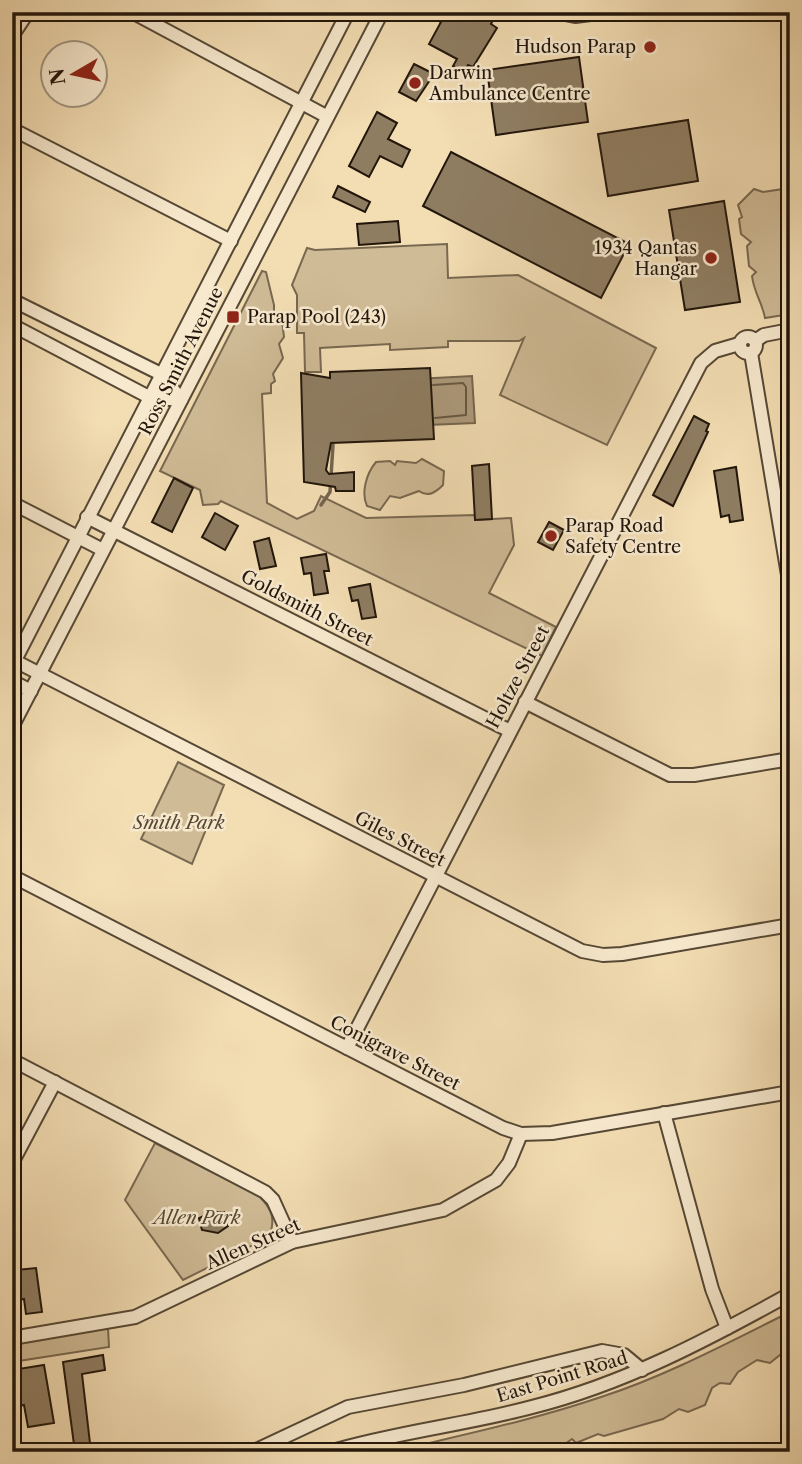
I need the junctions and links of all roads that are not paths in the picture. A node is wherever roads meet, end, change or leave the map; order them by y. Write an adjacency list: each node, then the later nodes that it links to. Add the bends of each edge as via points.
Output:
1 (28, 12): 7 (street)
2 (132, 12): 8 (street)
3 (348, 12): 8 (street, Ross Smith Avenue)
4 (382, 12): 9 (street, Ross Smith Avenue)
5 (555, 12): 6 (street, via 575,16)
6 (606, 12)
7 (12, 36)
8 (302, 102): 9 (street); 11 (street, Ross Smith Avenue)
9 (327, 116): 18 (street, Ross Smith Avenue)
10 (12, 130): 11 (street)
11 (231, 241): 16 (street, Ross Smith Avenue)
12 (12, 300): 16 (street)
13 (12, 325): 17 (street)
14 (790, 330): 15 (street, via 764,335)
15 (753, 347): 20 (street); 31 (street, Holtze Street, via 742,351 739,344 715,351 701,363)
16 (161, 374): 17 (street, Ross Smith Avenue); 18 (street)
17 (149, 397): 18 (street); 22 (street, Ross Smith Avenue)
18 (180, 400): 23 (street, Ross Smith Avenue)
19 (790, 498): 20 (street)
20 (776, 500): 26 (street)
21 (12, 503): 24 (street)
22 (87, 517): 23 (street, Goldsmith Street); 24 (street, Ross Smith Avenue)
23 (114, 529): 25 (street, Ross Smith Avenue); 33 (street, Goldsmith Street)
24 (77, 537): 25 (street); 27 (street, Ross Smith Avenue)
25 (103, 550): 28 (street, Ross Smith Avenue)
26 (790, 587)
27 (13, 664): 28 (street, Giles Street)
28 (40, 674): 30 (street, Ross Smith Avenue); 36 (street, Giles Street)
29 (12, 681): 30 (street)
30 (31, 691): 32 (street, Ross Smith Avenue)
31 (525, 702): 33 (street, Holtze Street); 34 (street, via 670,775)
32 (12, 727)
33 (510, 731): 36 (street, Holtze Street)
34 (790, 759)
35 (12, 876): 38 (street, Conigrave Street)
36 (435, 877): 37 (street, Giles Street, via 568,945 603,955); 38 (street, Holtze Street)
37 (790, 925)
38 (347, 1048): 43 (street, Conigrave Street)
39 (12, 1060): 40 (street)
40 (55, 1082): 44 (street); 45 (street, via 265,1192)
41 (790, 1092): 42 (street, Conigrave Street)
42 (664, 1113): 43 (street, Conigrave Street, via 552,1133); 47 (street)
43 (521, 1134): 45 (street, Allen Street, via 496,1180 443,1210)
44 (12, 1163)
45 (292, 1242): 48 (street, Allen Street, via 135,1317)
46 (790, 1294): 47 (street, East Point Road)
47 (727, 1328): 49 (street, East Point Road)
48 (12, 1338)
49 (642, 1370): 50 (street, via 619,1353 602,1351 348,1407); 51 (street, East Point Road, via 533,1407)
50 (252, 1452)
51 (329, 1452)

